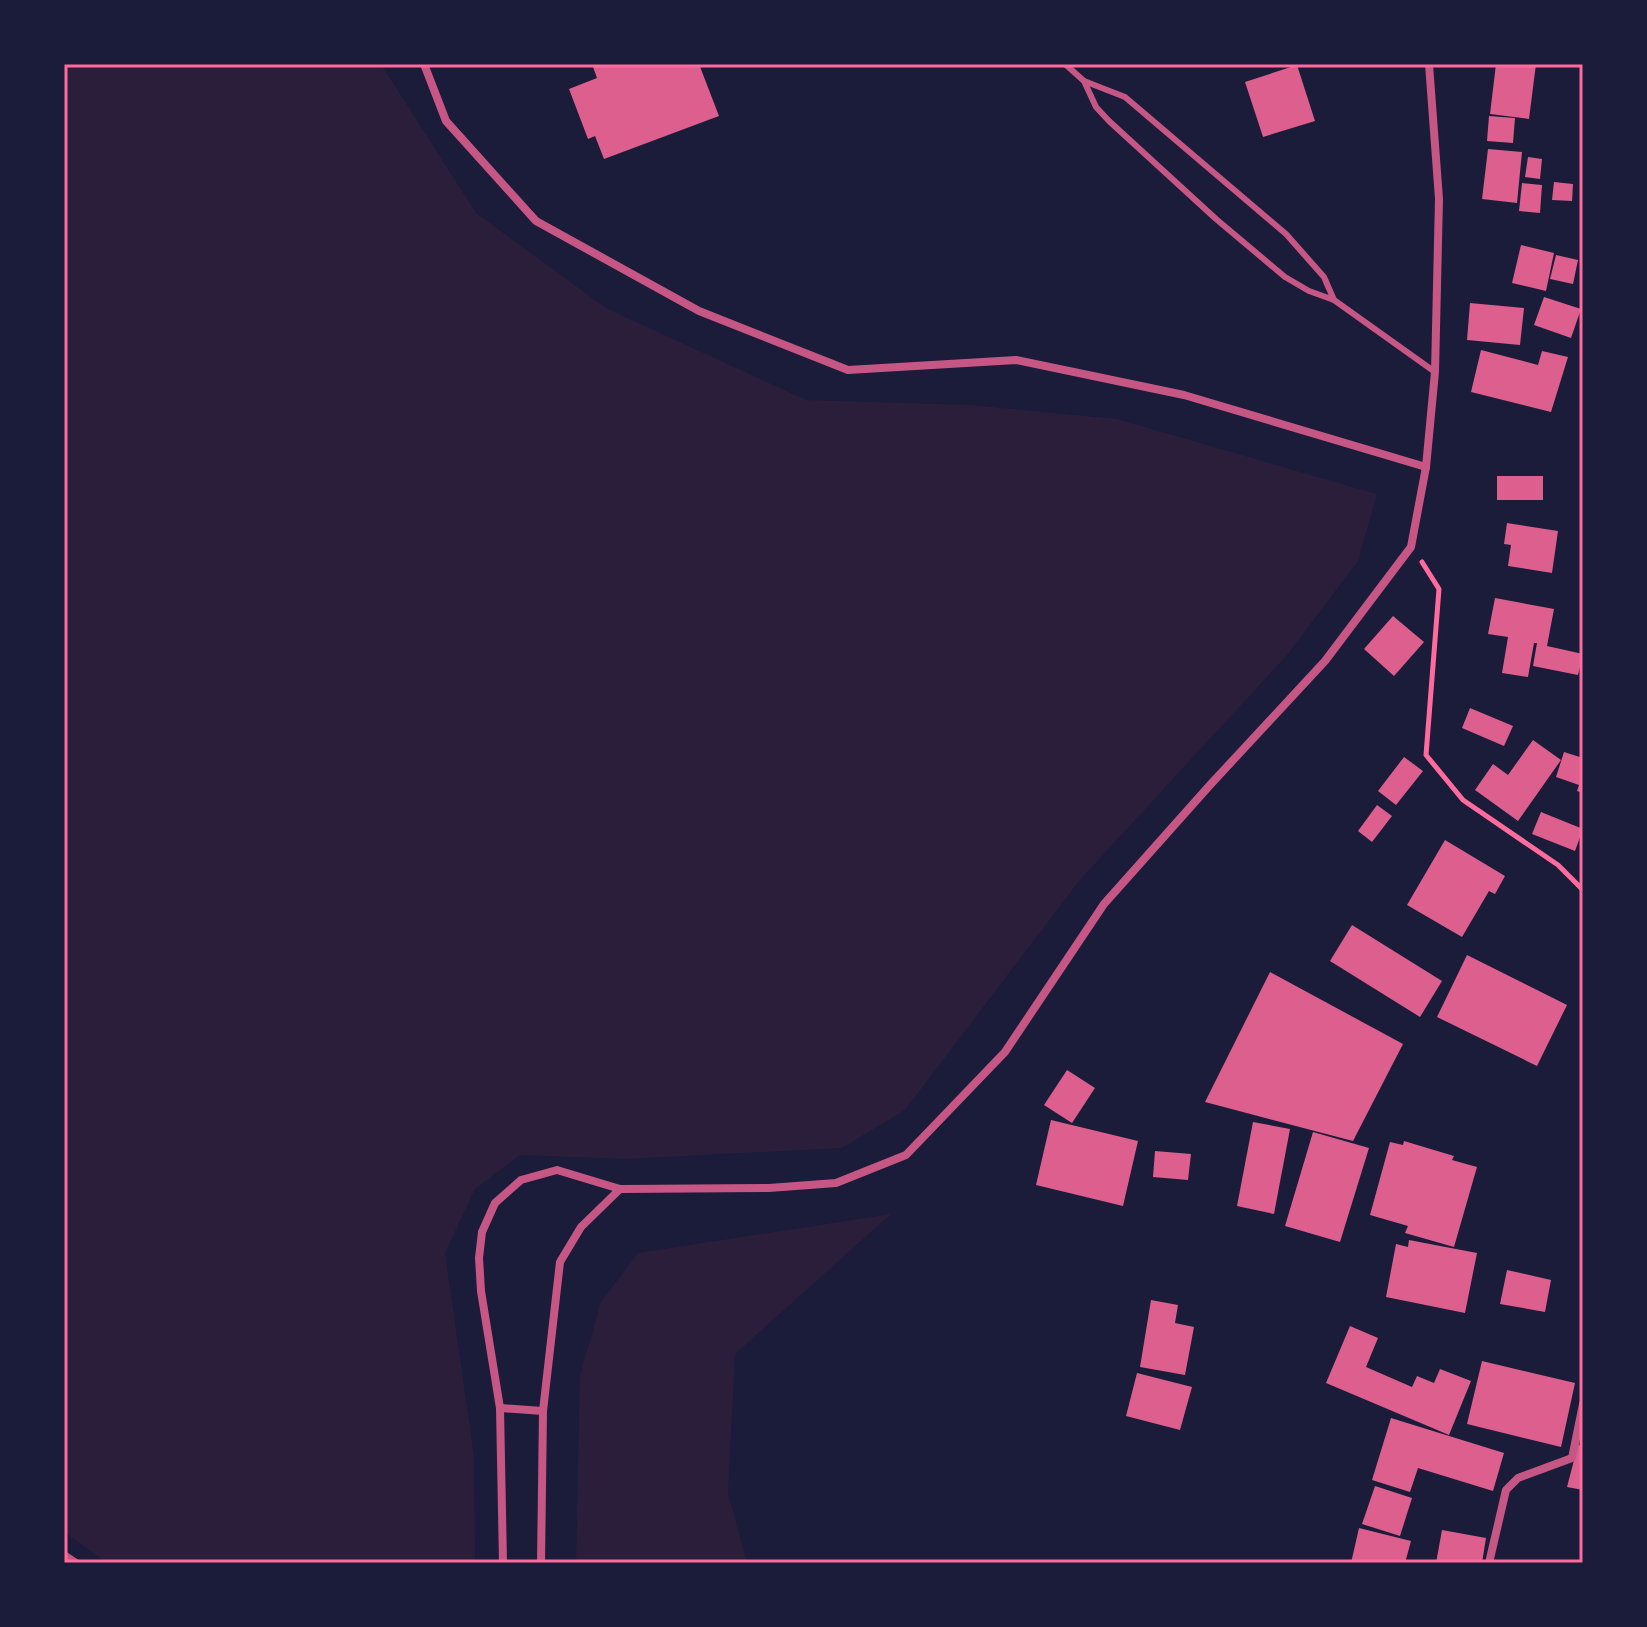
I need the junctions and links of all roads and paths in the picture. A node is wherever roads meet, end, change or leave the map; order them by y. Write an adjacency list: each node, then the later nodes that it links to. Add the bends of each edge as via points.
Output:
1 (424, 64): 7 (street, via 446,121 536,221 699,311 848,370 1016,360 1184,395)
2 (1065, 64): 4 (lane)
3 (1429, 64): 6 (street, via 1439,199)
4 (1084, 81): 5 (lane, via 1109,121 1216,219 1285,277); 5 (lane, via 1125,97 1286,234 1324,277)
5 (1334, 300): 6 (lane)
6 (1435, 372): 7 (street)
7 (1426, 467): 8 (street)
8 (1411, 547): 9 (path, via 1439,589 1426,755 1463,800 1558,865); 10 (street, via 1325,661 1104,904 1005,1052 906,1155 836,1183)
9 (1583, 890)
10 (620, 1189): 12 (street, via 557,1170 521,1180 495,1203 482,1232 479,1258); 13 (street, via 581,1227 560,1262)
11 (1583, 1404): 18 (street, via 1572,1458 1518,1478 1506,1490)
12 (500, 1408): 13 (street); 16 (street)
13 (543, 1411): 17 (street)
14 (64, 1555): 15 (street)
15 (76, 1563)
16 (503, 1563)
17 (541, 1563)
18 (1489, 1563)

